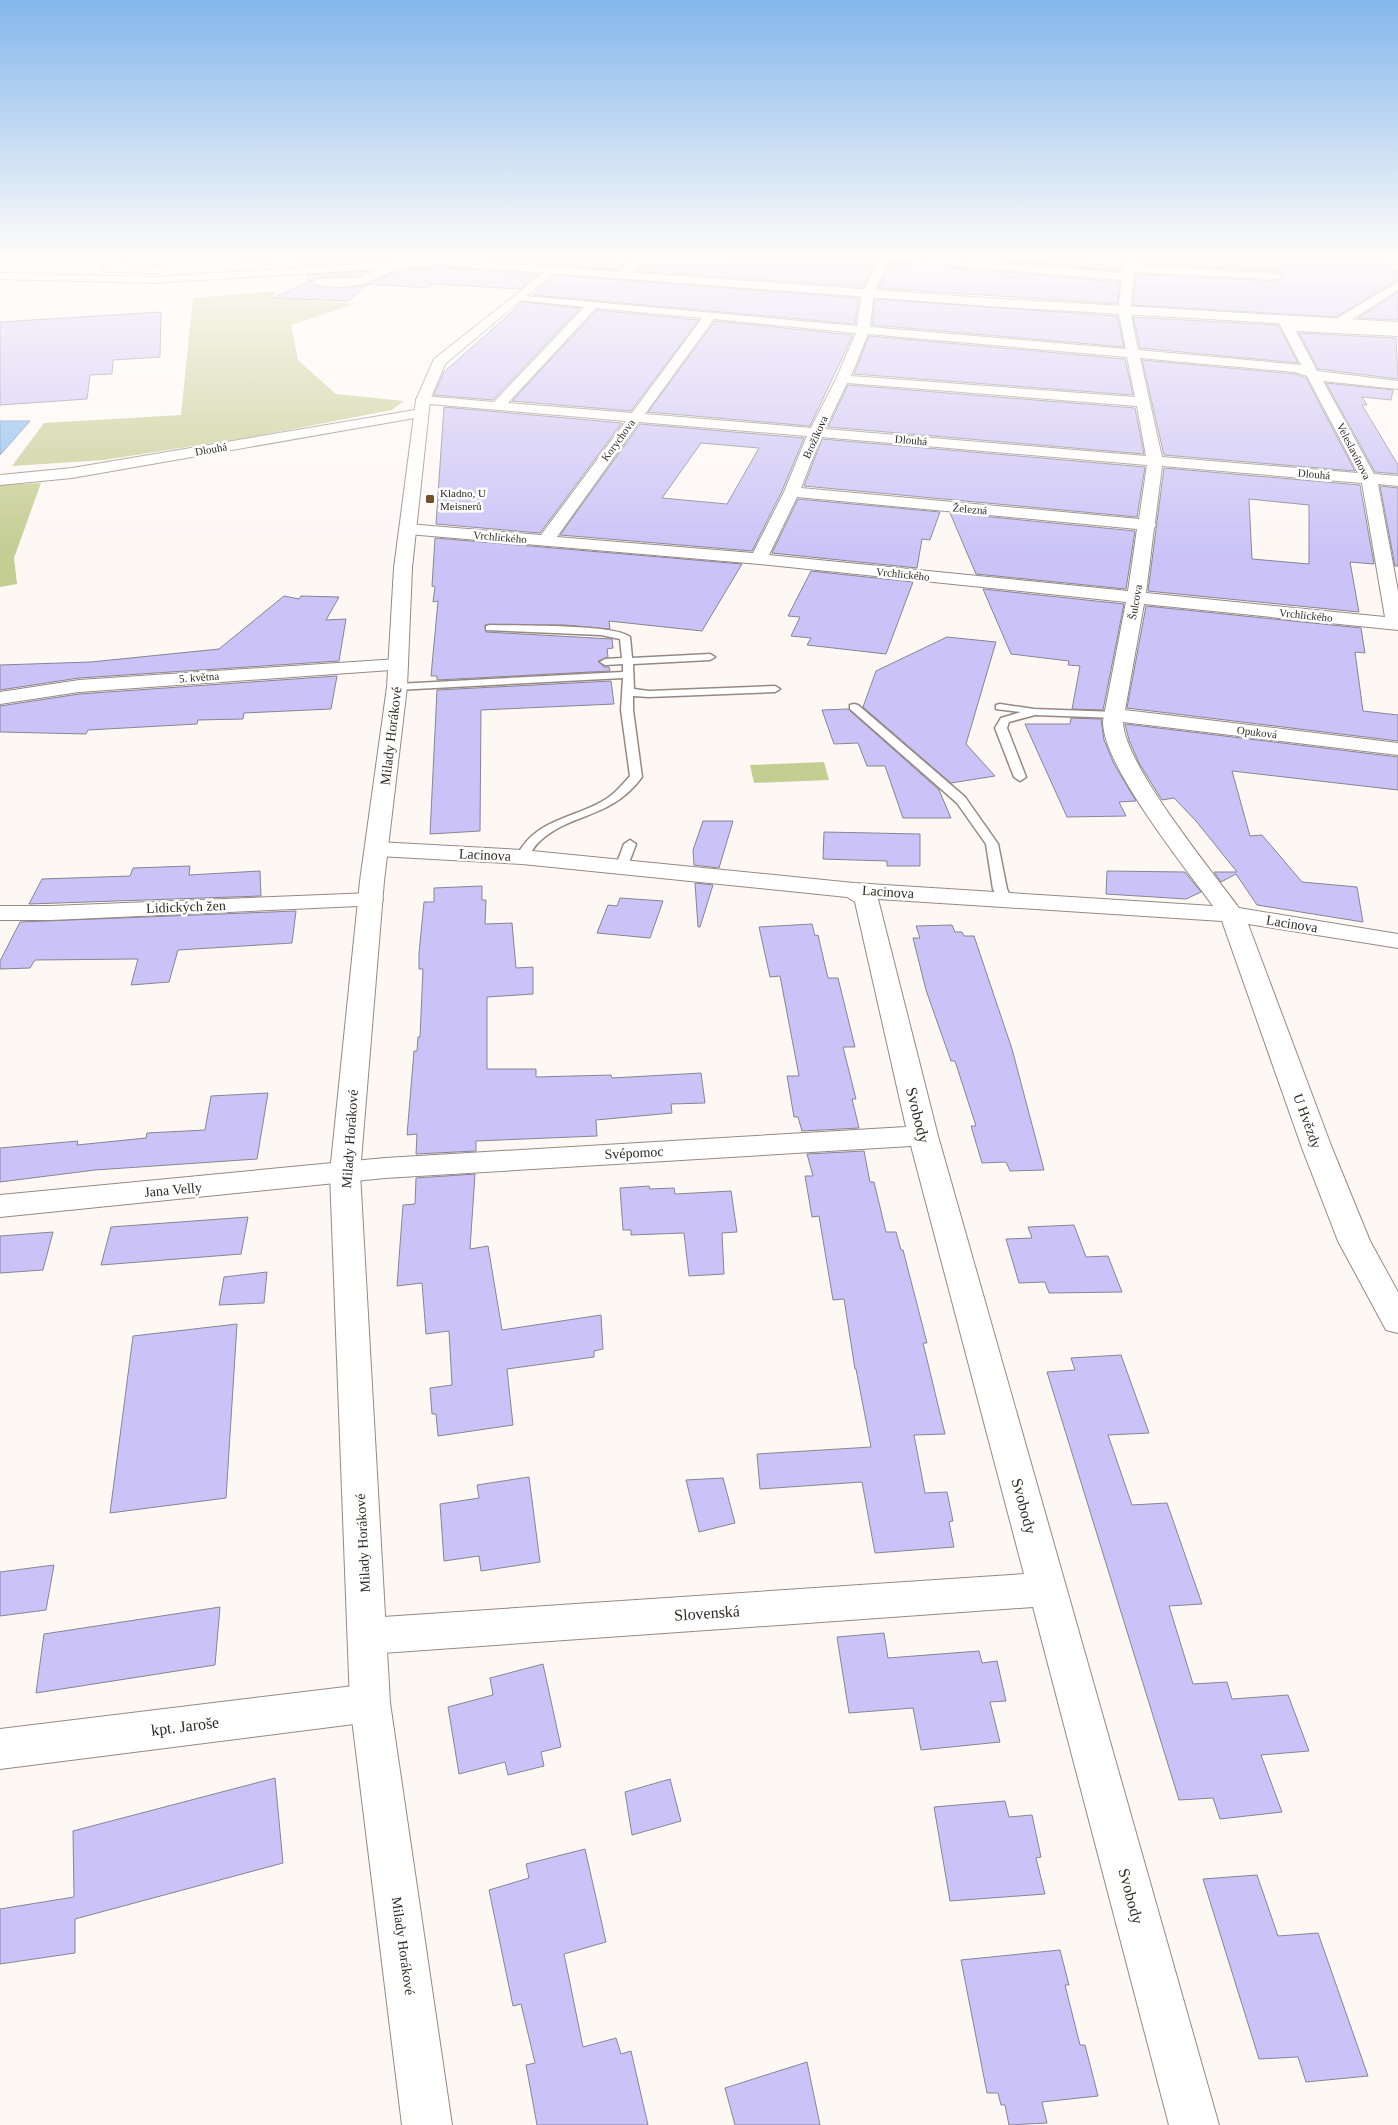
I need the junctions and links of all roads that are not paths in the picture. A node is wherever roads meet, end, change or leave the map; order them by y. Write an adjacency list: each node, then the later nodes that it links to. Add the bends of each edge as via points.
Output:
1 (446, 356): 12 (street, Milady Horákové, via 439,362)
2 (544, 356): 13 (street)
3 (680, 356): 14 (street, Korychova)
4 (852, 356): 9 (street, Brožíkova)
5 (1132, 356): 11 (street, Šulcova)
6 (1157, 356): 8 (street, via 1296,368)
7 (1303, 356): 8 (street, Veleslavínova)
8 (1313, 374): 10 (street); 17 (street, Veleslavínova)
9 (843, 379): 11 (street); 15 (street, Brožíkova)
10 (1398, 385)
11 (1142, 402): 16 (street, Šulcova)
12 (422, 406): 13 (street, Dlouhá); 18 (street, Dlouhá, via 72,473); 22 (street, Milady Horákové)
13 (498, 406): 14 (street, Dlouhá)
14 (634, 418): 15 (street, Dlouhá); 23 (street, Korychova)
15 (816, 432): 16 (street, Dlouhá); 20 (street, Brožíkova)
16 (1154, 461): 17 (street, Dlouhá); 21 (street, Šulcova)
17 (1369, 479): 19 (street, Dlouhá); 26 (street, Veleslavínova)
18 (0, 480)
19 (1398, 481)
20 (792, 492): 21 (street, Železná); 24 (street, Brožíkova)
21 (1148, 525): 25 (street, Šulcova)
22 (408, 529): 23 (street, Vrchlického); 32 (street, Milady Horákové)
23 (545, 541): 24 (street, Vrchlického)
24 (759, 559): 25 (street, Vrchlického)
25 (1136, 598): 26 (street, Vrchlického); 39 (street, Šulcova)
26 (1397, 623)
27 (490, 628): 29 (lane, via 601,632 625,637)
28 (710, 657): 29 (lane)
29 (629, 660): 30 (lane); 31 (lane)
30 (605, 662)
31 (629, 675): 32 (lane); 34 (lane)
32 (397, 676): 35 (street, 5. května, via 79,686); 43 (street, Milady Horákové)
33 (775, 689): 34 (lane)
34 (628, 692): 44 (lane, via 627,710 636,778 618,798 547,830 524,851)
35 (0, 698)
36 (854, 707): 48 (lane, via 961,800 992,844)
37 (1000, 707): 38 (lane)
38 (1035, 712): 39 (lane); 41 (lane, via 1005,720 1001,728)
39 (1116, 715): 40 (street, Opuková); 50 (street, Šulcova, via 1113,732 1135,780)
40 (1398, 749)
41 (1020, 777)
42 (630, 844): 45 (lane)
43 (378, 849): 44 (street, Lacinova); 47 (street, Milady Horákové)
44 (522, 857): 45 (street, Lacinova)
45 (621, 868): 46 (street, Lacinova)
46 (854, 890): 48 (street, Lacinova); 52 (street, Svobody, via 866,899)
47 (371, 900): 49 (street, Lidických žen); 53 (street, Milady Horákové)
48 (1005, 900): 50 (street, Lacinova)
49 (0, 913)
50 (1232, 914): 51 (street, Lacinova); 55 (street, U Hvězdy, via 1354,1241)
51 (1398, 941)
52 (923, 1136): 53 (street, Svépomoc); 56 (street, Svobody)
53 (346, 1173): 54 (street, Jana Velly); 57 (street, Milady Horákové)
54 (0, 1206)
55 (1398, 1321)
56 (1046, 1589): 57 (street, Slovenská); 61 (street, Svobody)
57 (368, 1636): 58 (street, Milady Horákové)
58 (370, 1703): 59 (street, kpt. Jaroše); 60 (street, Milady Horákové)
59 (0, 1749)
60 (427, 2125)
61 (1194, 2125)

